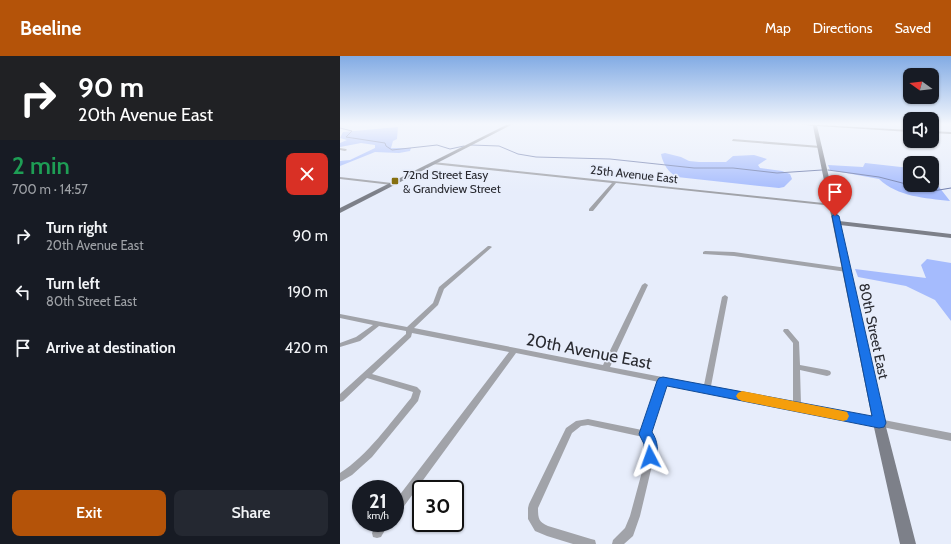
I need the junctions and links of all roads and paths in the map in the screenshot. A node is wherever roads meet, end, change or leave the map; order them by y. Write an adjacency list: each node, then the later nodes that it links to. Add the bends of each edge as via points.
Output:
1 (466, 147): 5 (street)
2 (820, 147): 9 (street, 80th Street East)
3 (340, 149): 4 (street)
4 (345, 150)
5 (433, 163): 7 (street, 25th Avenue East); 8 (street)
6 (340, 178): 8 (street)
7 (615, 182): 9 (street, 25th Avenue East); 10 (street)
8 (392, 184): 11 (street)
9 (833, 205): 12 (street, 80th Street East)
10 (591, 210)
11 (340, 211)
12 (837, 223): 13 (street); 16 (street, 80th Street East)
13 (951, 236)
14 (490, 247): 21 (street, via 442,288 436,304)
15 (705, 253): 16 (street, via 734,254)
16 (847, 270): 33 (street, 80th Street East)
17 (645, 285): 26 (street)
18 (725, 297): 30 (street)
19 (340, 316): 20 (street, 20th Avenue East)
20 (379, 323): 21 (street, 20th Avenue East); 23 (street, via 358,339)
21 (409, 329): 24 (street, 20th Avenue East); 28 (street, via 409,335)
22 (786, 331): 25 (street, via 796,342)
23 (340, 345)
24 (514, 351): 26 (street, 20th Avenue East); 37 (street)
25 (796, 367): 27 (street); 32 (street)
26 (605, 369): 29 (street, 20th Avenue East)
27 (827, 373)
28 (366, 375): 31 (street); 36 (street, via 407,386 417,392 415,399 365,457 353,470)
29 (663, 381): 30 (street, 20th Avenue East); 34 (street)
30 (706, 389): 32 (street, 20th Avenue East)
31 (340, 399)
32 (797, 407): 33 (street, 20th Avenue East)
33 (879, 423): 35 (street, 20th Avenue East); 38 (street, 80th Street East)
34 (645, 434): 39 (street, via 588,422 579,423 569,431 534,503 533,515 536,524 543,529); 40 (street, via 651,444 650,457 635,516 626,536)
35 (951, 437)
36 (340, 478)
37 (404, 497)
38 (907, 543): 41 (street)
39 (591, 544)
40 (617, 544)
41 (918, 544)

